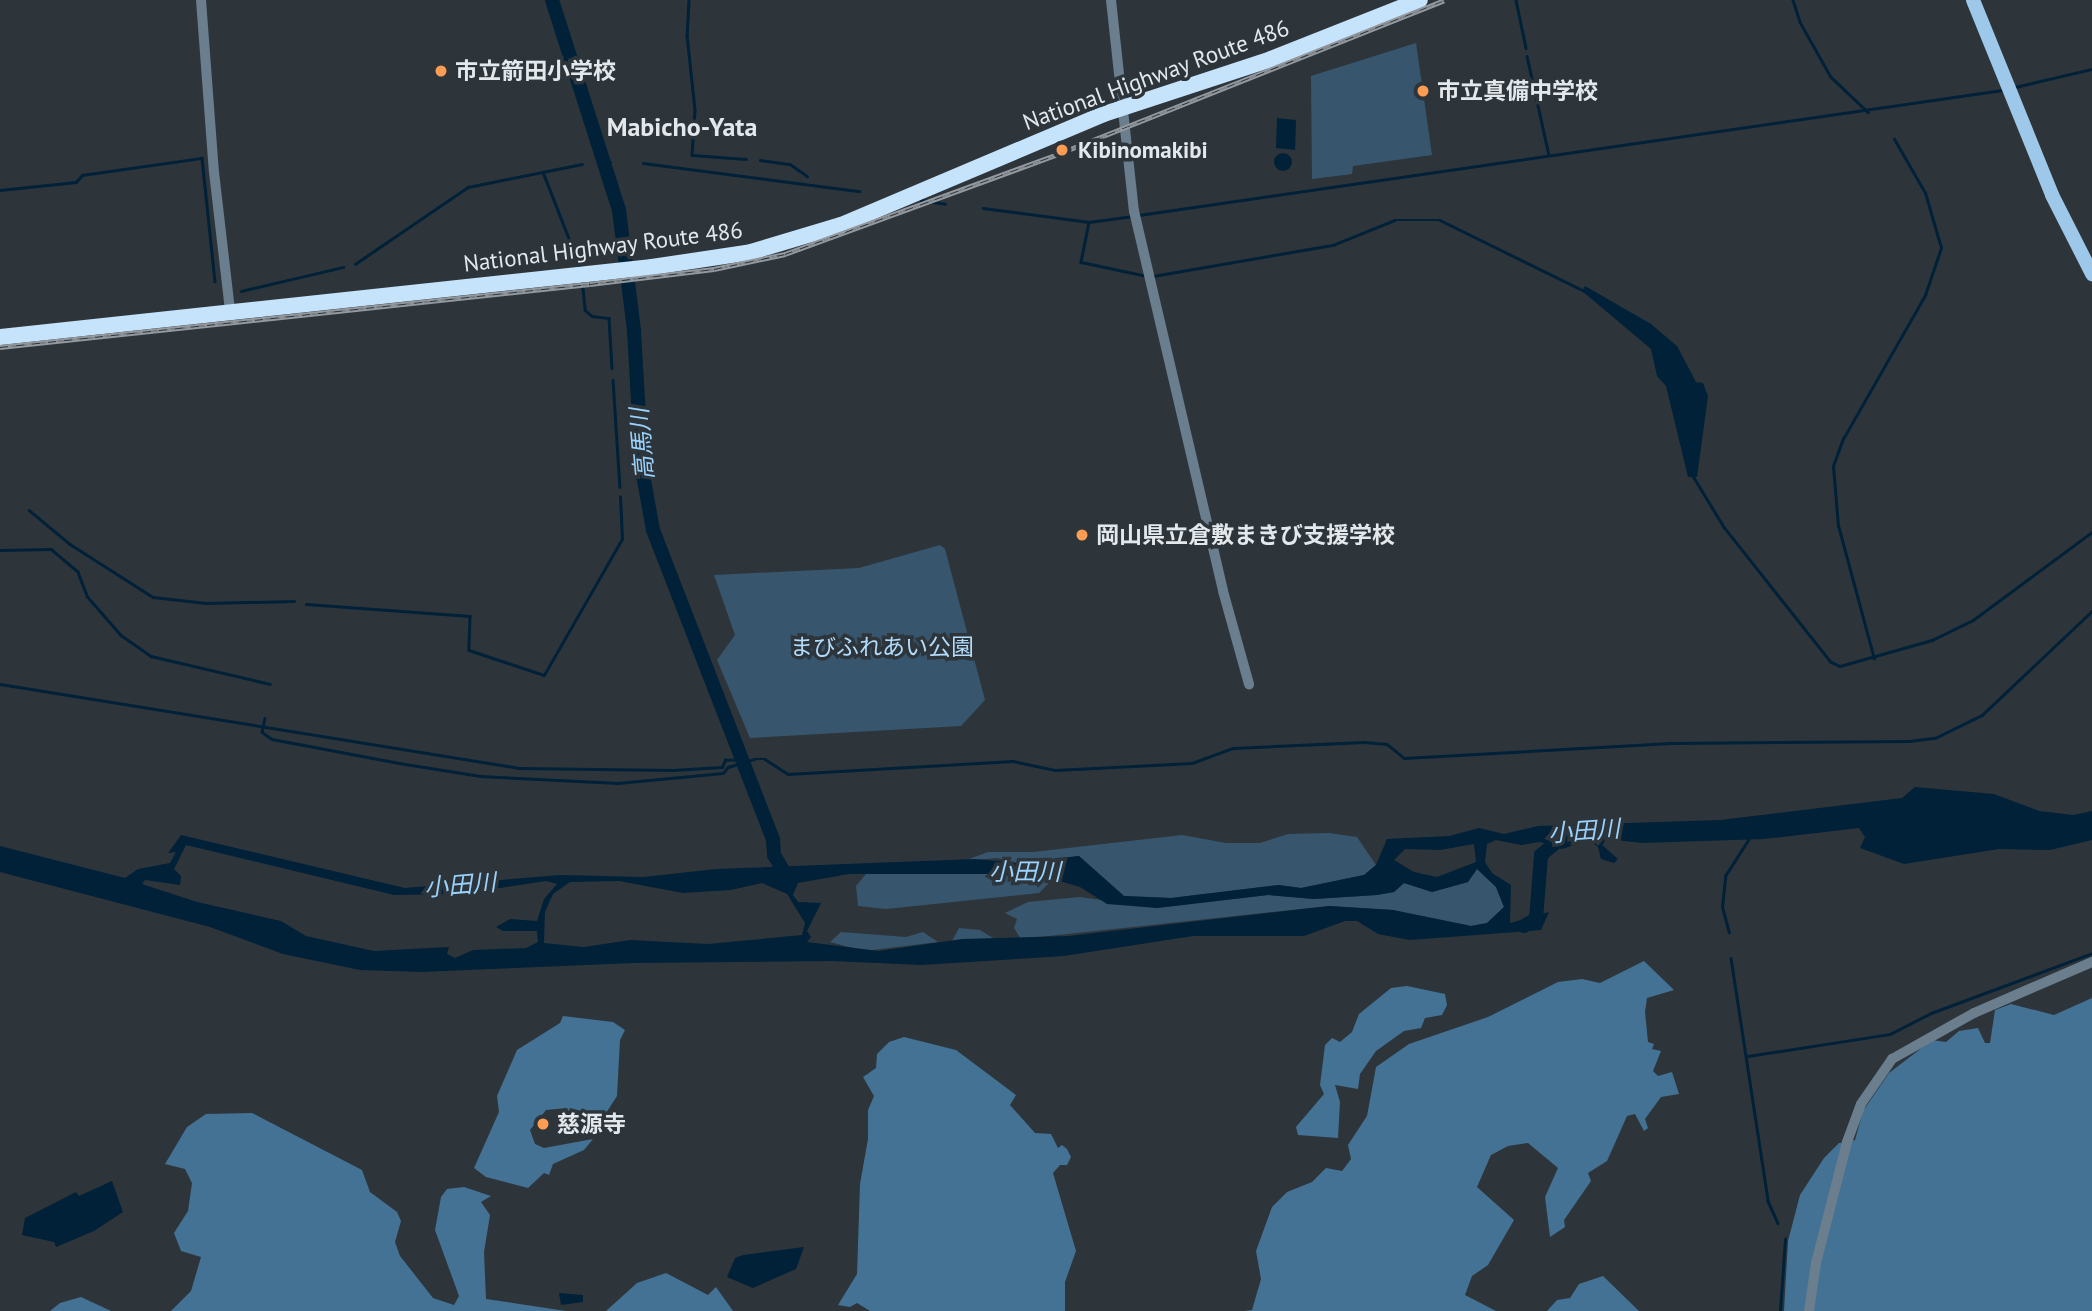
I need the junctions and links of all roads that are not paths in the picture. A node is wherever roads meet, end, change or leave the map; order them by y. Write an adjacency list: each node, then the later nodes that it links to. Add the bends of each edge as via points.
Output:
1 (201, 0): 7 (street)
2 (1111, 0): 5 (street)
3 (1420, 0): 5 (highway, National Highway Route 486, via 1270,59)
4 (1973, 0): 6 (main road, via 2052,195)
5 (1122, 107): 7 (highway, National Highway Route 486, via 874,212 769,247 687,263); 9 (street, via 1135,215)
6 (2092, 274)
7 (230, 310): 8 (highway, National Highway Route 486)
8 (0, 337)
9 (1249, 684)
10 (2092, 962): 11 (street, via 1974,1013 1892,1059 1861,1104 1847,1142)
11 (1809, 1311)

